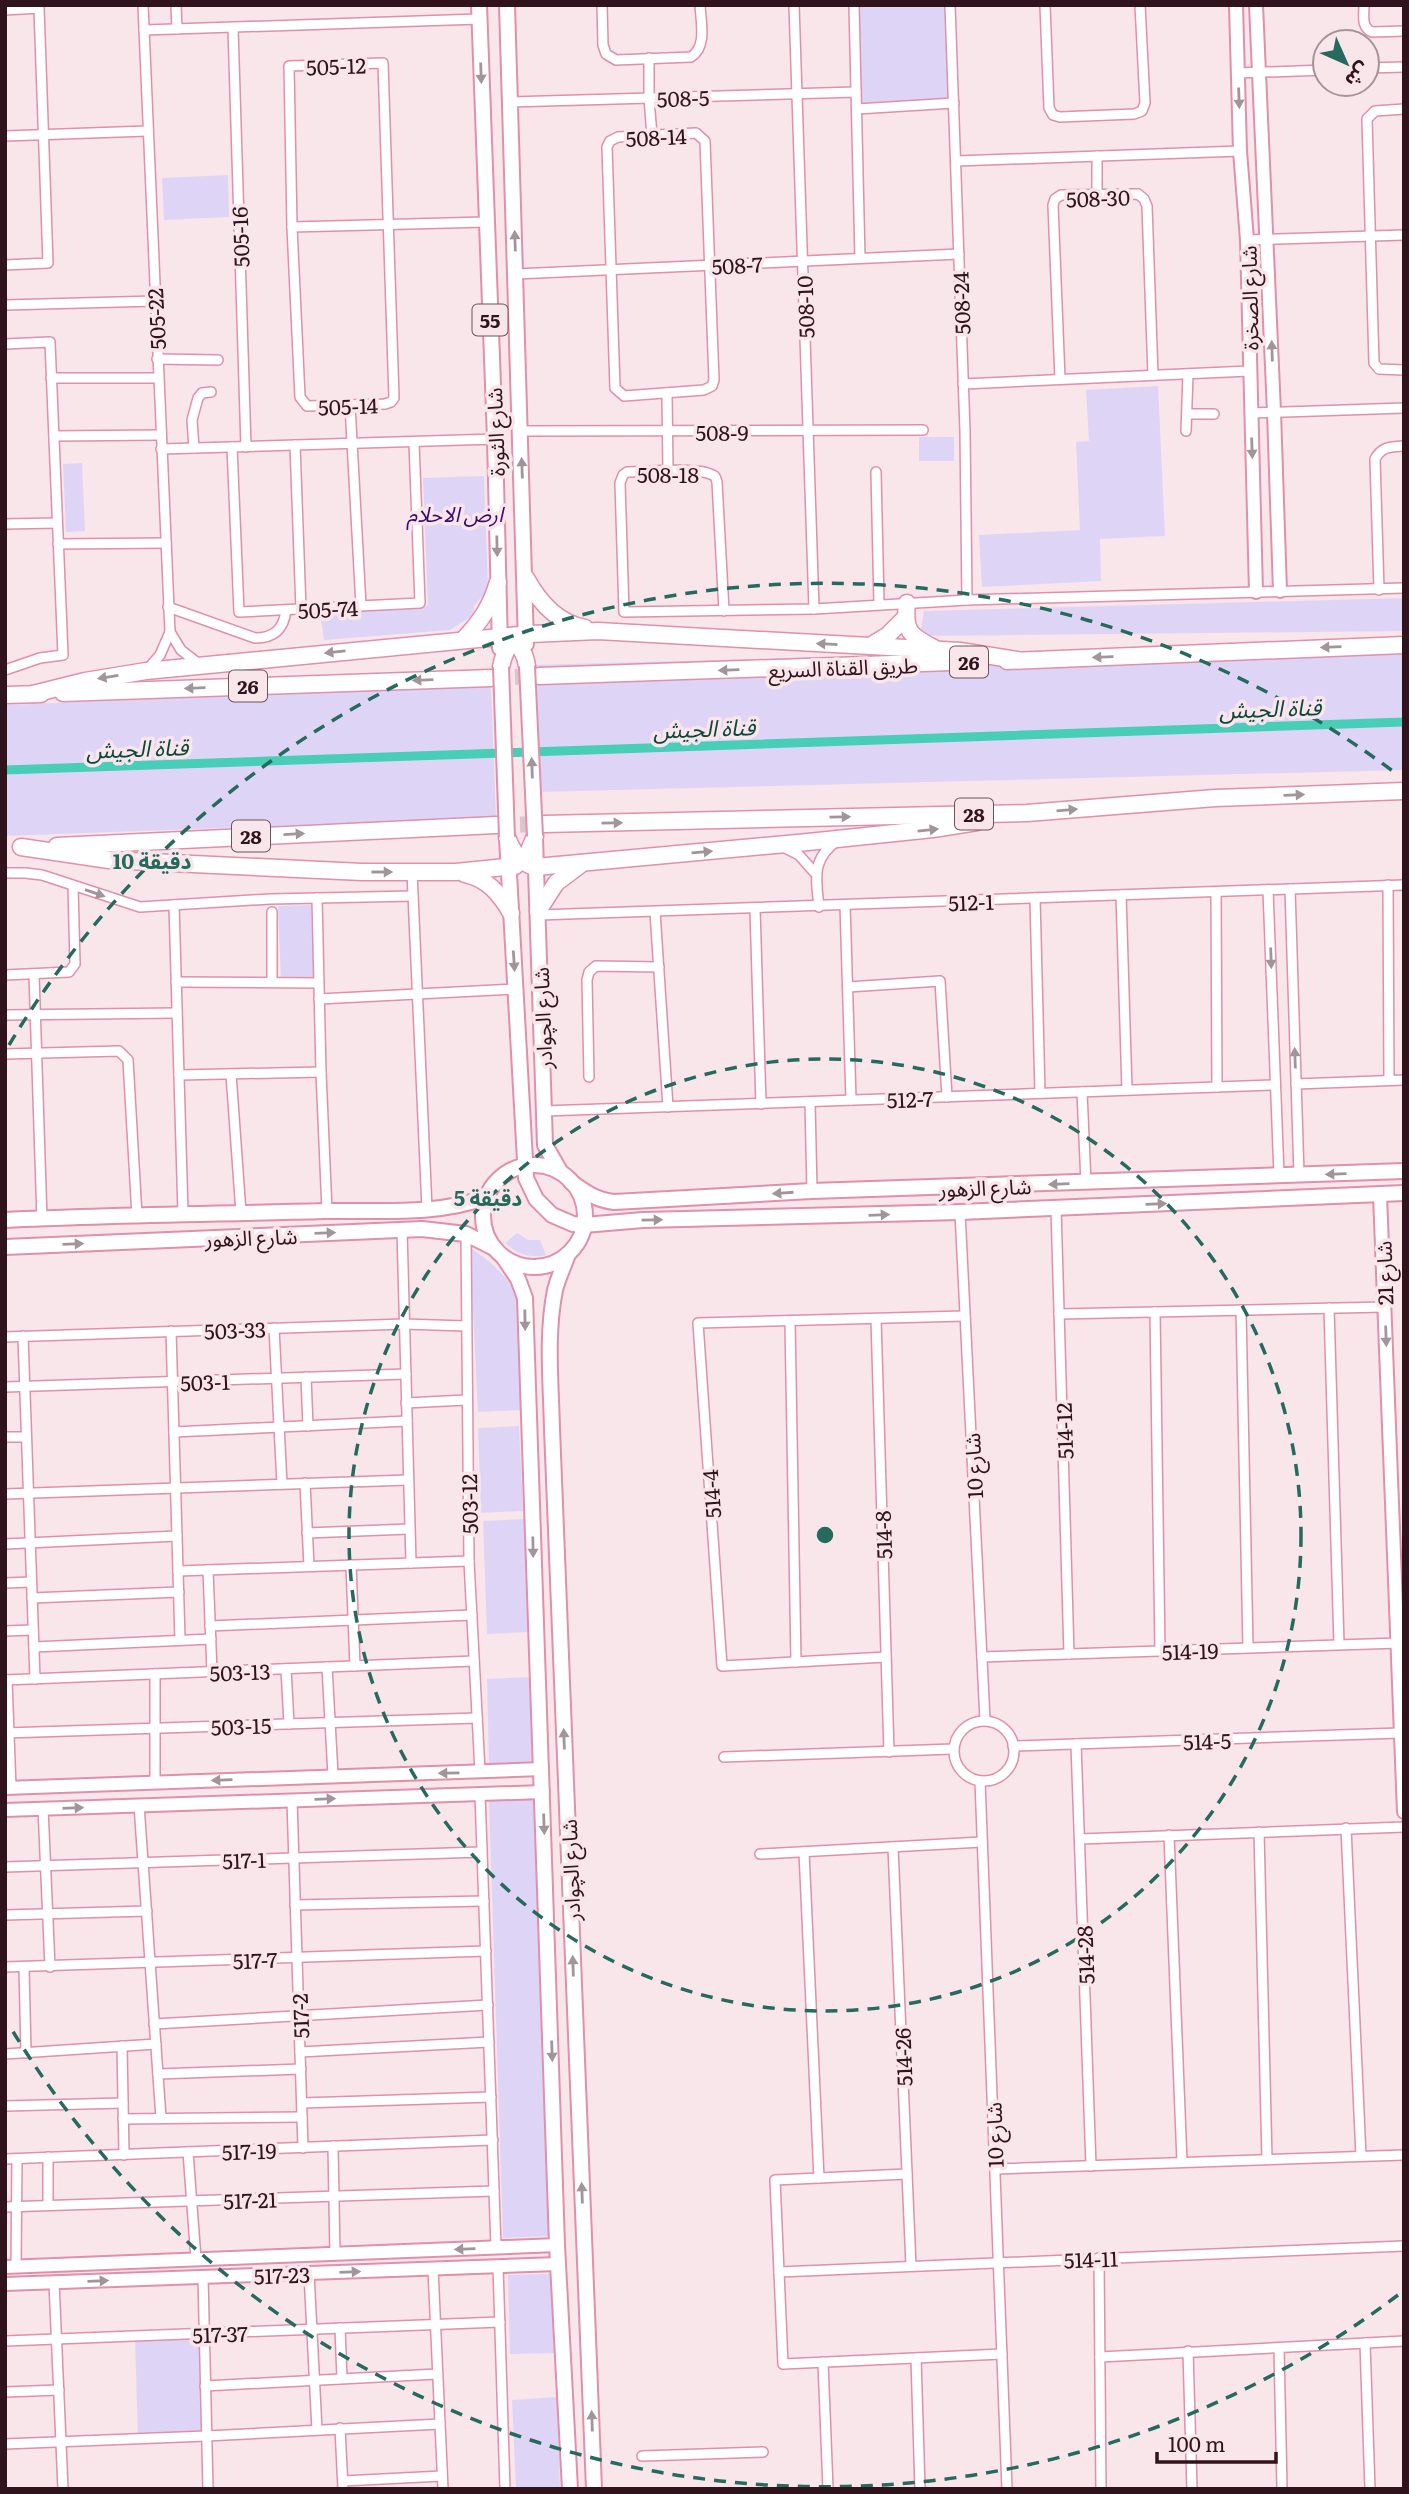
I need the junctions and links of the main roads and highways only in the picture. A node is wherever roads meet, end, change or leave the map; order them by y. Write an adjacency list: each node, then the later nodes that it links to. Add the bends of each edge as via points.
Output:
1 (507, 5): 3 (main road, شارع الثورة / 55, one-way to 1)
2 (479, 12): 4 (main road, شارع الثورة / 55, one-way to 4)
3 (526, 578): 5 (highway, via 541,602 562,620); 7 (main road, شارع الثورة / 55)
4 (498, 582): 6 (highway, via 486,613); 7 (main road, شارع الثورة / 55)
5 (598, 631): 7 (highway); 9 (highway, one-way to 5)
6 (464, 639): 7 (highway); 14 (highway, one-way to 14, via 146,671)
7 (513, 640): 12 (highway); 13 (highway)
8 (1401, 645): 11 (highway, طريق القناة السريع / 26, one-way to 11)
9 (870, 646): 10 (highway); 10 (highway, via 888,635 906,610 912,634)
10 (939, 651): 11 (highway)
11 (1017, 660): 12 (highway, طريق القناة السريع / 26, one-way to 12)
12 (533, 671): 18 (main road, one-way to 12, bridge)
13 (496, 672): 14 (highway, 26, one-way to 14); 19 (main road, bridge)
14 (33, 694): 15 (highway, 26)
15 (5, 695)
16 (1404, 791): 17 (highway, 28, one-way to 16, via 1215,798)
17 (1027, 813): 18 (highway, 28, one-way to 17); 22 (highway, one-way to 17, via 933,830)
18 (539, 830): 21 (highway)
19 (501, 831): 20 (highway, 28, one-way to 19); 21 (highway)
20 (13, 848): 23 (highway, one-way to 23, via 101,860)
21 (522, 861): 22 (highway); 23 (highway); 24 (main road, شارع الچوادر); 25 (main road, شارع الچوادر)
22 (584, 863): 25 (highway, via 556,883)
23 (456, 872): 24 (highway, via 489,884)
24 (511, 913): 26 (main road, شارع الچوادر, one-way to 26)
25 (538, 913): 28 (main road, شارع الچوادر, via 545,1145)
26 (525, 1166): 28 (main road); 30 (main road, via 509,1172); 34 (main road, شارع الچوادر, via 530,1189 543,1207 562,1220)
27 (1404, 1171): 31 (main road, شارع الزهور, one-way to 31)
28 (566, 1178): 31 (main road, شارع الزهور, via 603,1201); 34 (main road, شارع الچوادر, via 582,1202)
29 (1404, 1194): 33 (main road, شارع الزهور, one-way to 29)
30 (487, 1197): 32 (main road, شارع الزهور, via 427,1209); 36 (main road, شارع الچوادر, via 484,1224)
31 (727, 1197): 33 (main road)
32 (5, 1220)
33 (727, 1220): 34 (main road, شارع الزهور, one-way to 33, via 643,1220)
34 (584, 1226): 37 (main road, شارع الچوادر)
35 (5, 1247): 36 (main road, شارع الزهور, one-way to 36, via 422,1229 466,1234)
36 (499, 1253): 37 (main road, شارع الزهور, via 519,1265 537,1267); 38 (main road, شارع الچوادر, one-way to 38, via 525,1298 557,2245)
37 (568, 1254): 39 (main road, شارع الچوادر, one-way to 37, via 550,1340 554,1300)
38 (570, 2489)
39 (594, 2489)

